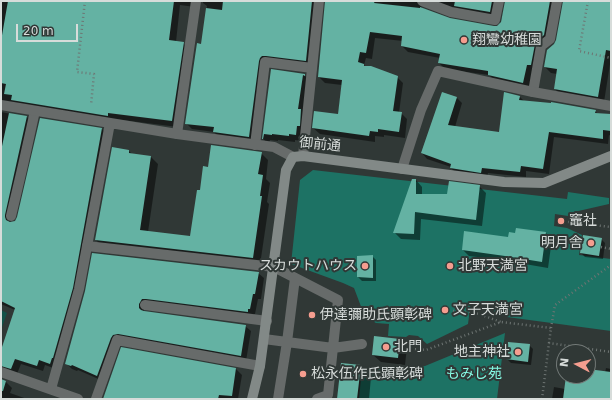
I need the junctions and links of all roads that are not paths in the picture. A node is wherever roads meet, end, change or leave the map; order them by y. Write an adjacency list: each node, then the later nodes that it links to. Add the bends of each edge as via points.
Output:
1 (196, 1): 12 (street)
2 (319, 1): 6 (street)
3 (422, 1): 4 (street, via 451,12 495,20)
4 (499, 1)
5 (557, 1): 7 (street, via 550,39 541,46)
6 (312, 68): 13 (street, via 265,62); 14 (street)
7 (533, 92): 9 (street); 16 (street, via 438,71 421,110)
8 (1, 105): 10 (street, 御前通)
9 (611, 106)
10 (35, 111): 11 (street, 御前通); 17 (street)
11 (110, 123): 12 (street, 御前通); 18 (street)
12 (177, 134): 13 (street, 御前通)
13 (255, 145): 14 (street, 御前通, via 274,147)
14 (298, 156): 16 (street, 御前通); 19 (street, via 286,170)
15 (611, 156): 16 (street, 御前通, via 544,183 504,182)
16 (402, 169)
17 (10, 216)
18 (87, 246): 19 (street); 29 (street, via 79,289)
19 (274, 266): 20 (street); 22 (street)
20 (295, 278): 24 (street); 26 (street, via 338,300)
21 (145, 304): 22 (street)
22 (266, 321): 23 (street)
23 (264, 339): 24 (street); 27 (street)
24 (287, 342): 26 (street); 33 (street)
25 (362, 344): 26 (street)
26 (333, 348): 34 (street, via 328,395)
27 (260, 366): 31 (street, via 117,340); 32 (street)
28 (1, 372): 29 (street)
29 (51, 389): 30 (street)
30 (78, 399)
31 (96, 399)
32 (252, 399)
33 (278, 399)
34 (317, 399)

